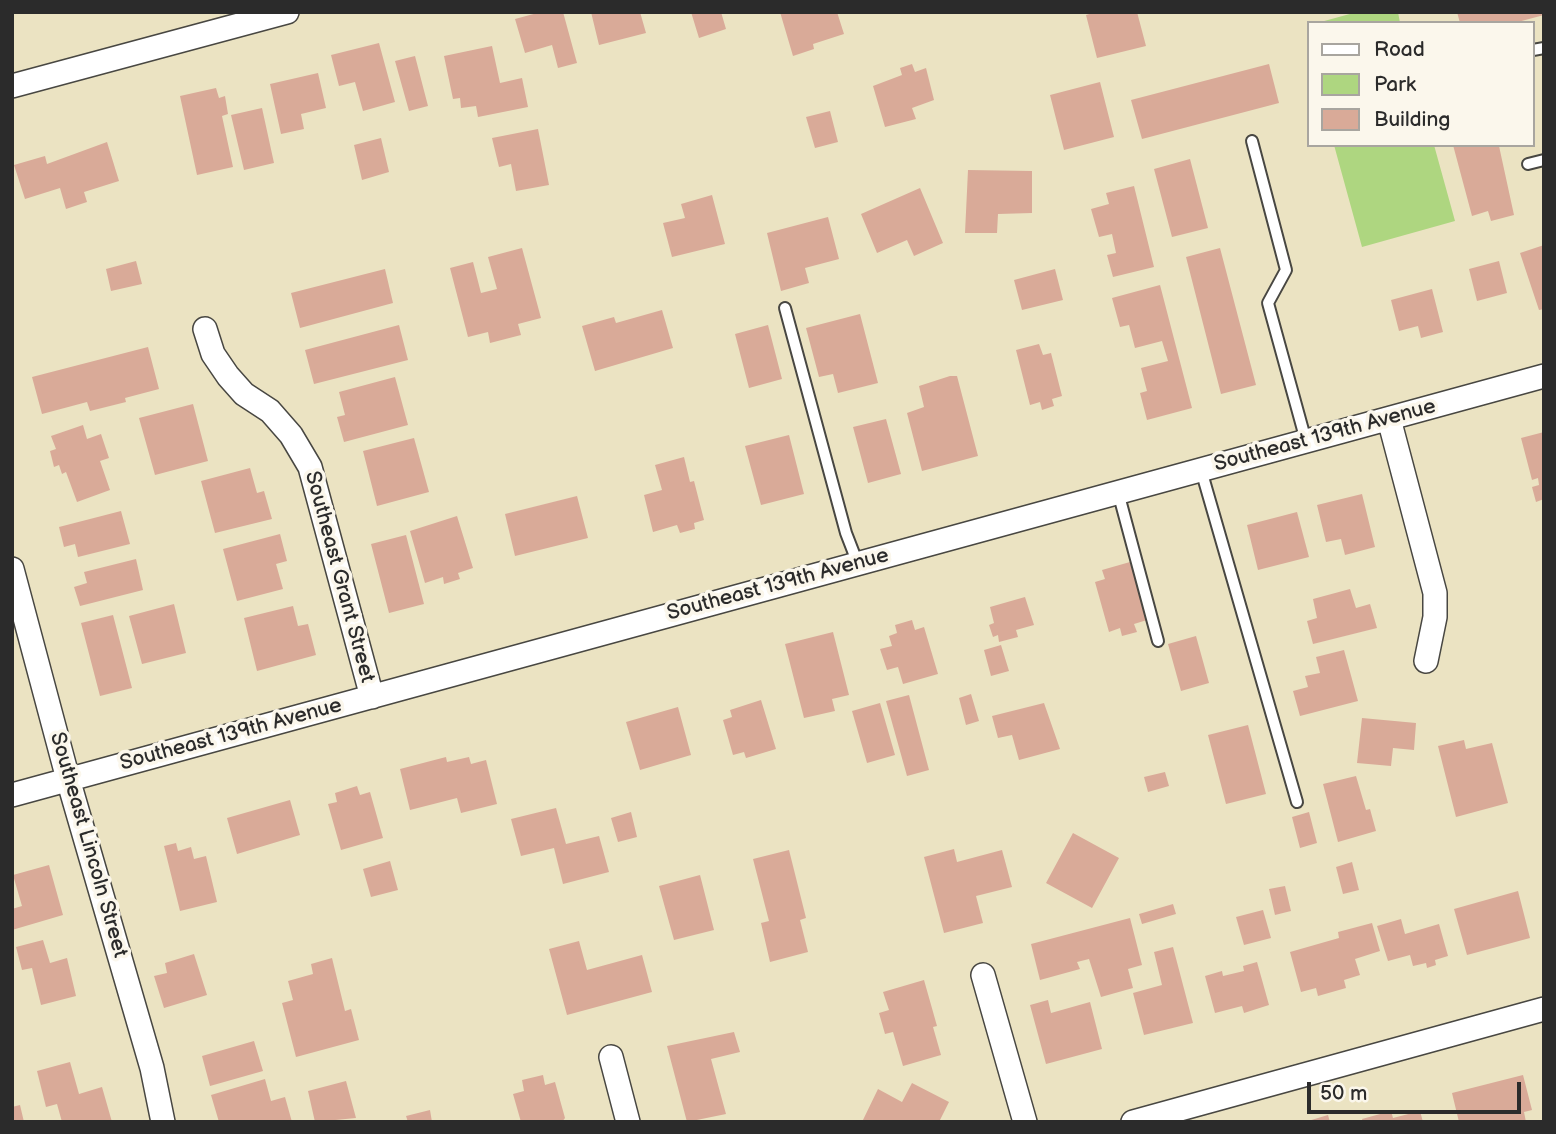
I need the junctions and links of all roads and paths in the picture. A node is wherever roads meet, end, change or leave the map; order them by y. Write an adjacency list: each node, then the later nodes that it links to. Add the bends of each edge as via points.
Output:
1 (287, 12): 2 (street)
2 (12, 86)
3 (1252, 141): 10 (lane, via 1286,270 1268,303)
4 (1544, 160): 5 (lane)
5 (1528, 164)
6 (785, 308): 13 (lane, via 846,533)
7 (205, 329): 17 (street, Southeast Grant Street, via 213,354 228,376 277,419 310,467)
8 (1544, 376): 9 (street, Southeast 139th Avenue)
9 (1389, 419): 10 (street, Southeast 139th Avenue); 16 (street, via 1435,593)
10 (1306, 441): 11 (street, Southeast 139th Avenue)
11 (1200, 470): 12 (street, Southeast 139th Avenue); 20 (lane)
12 (1118, 492): 13 (street, Southeast 139th Avenue); 15 (lane)
13 (859, 564): 17 (street, Southeast 139th Avenue)
14 (12, 569): 18 (street, Southeast Lincoln Street)
15 (1158, 642)
16 (1426, 661)
17 (372, 696): 18 (street, Southeast 139th Avenue)
18 (68, 779): 19 (street, Southeast 139th Avenue); 24 (street, Southeast Lincoln Street, via 152,1068)
19 (12, 795)
20 (1297, 802)
21 (983, 975): 26 (street)
22 (1544, 1009): 27 (street)
23 (611, 1057): 25 (street)
24 (163, 1122)
25 (628, 1122)
26 (1025, 1122)
27 (1133, 1122)

